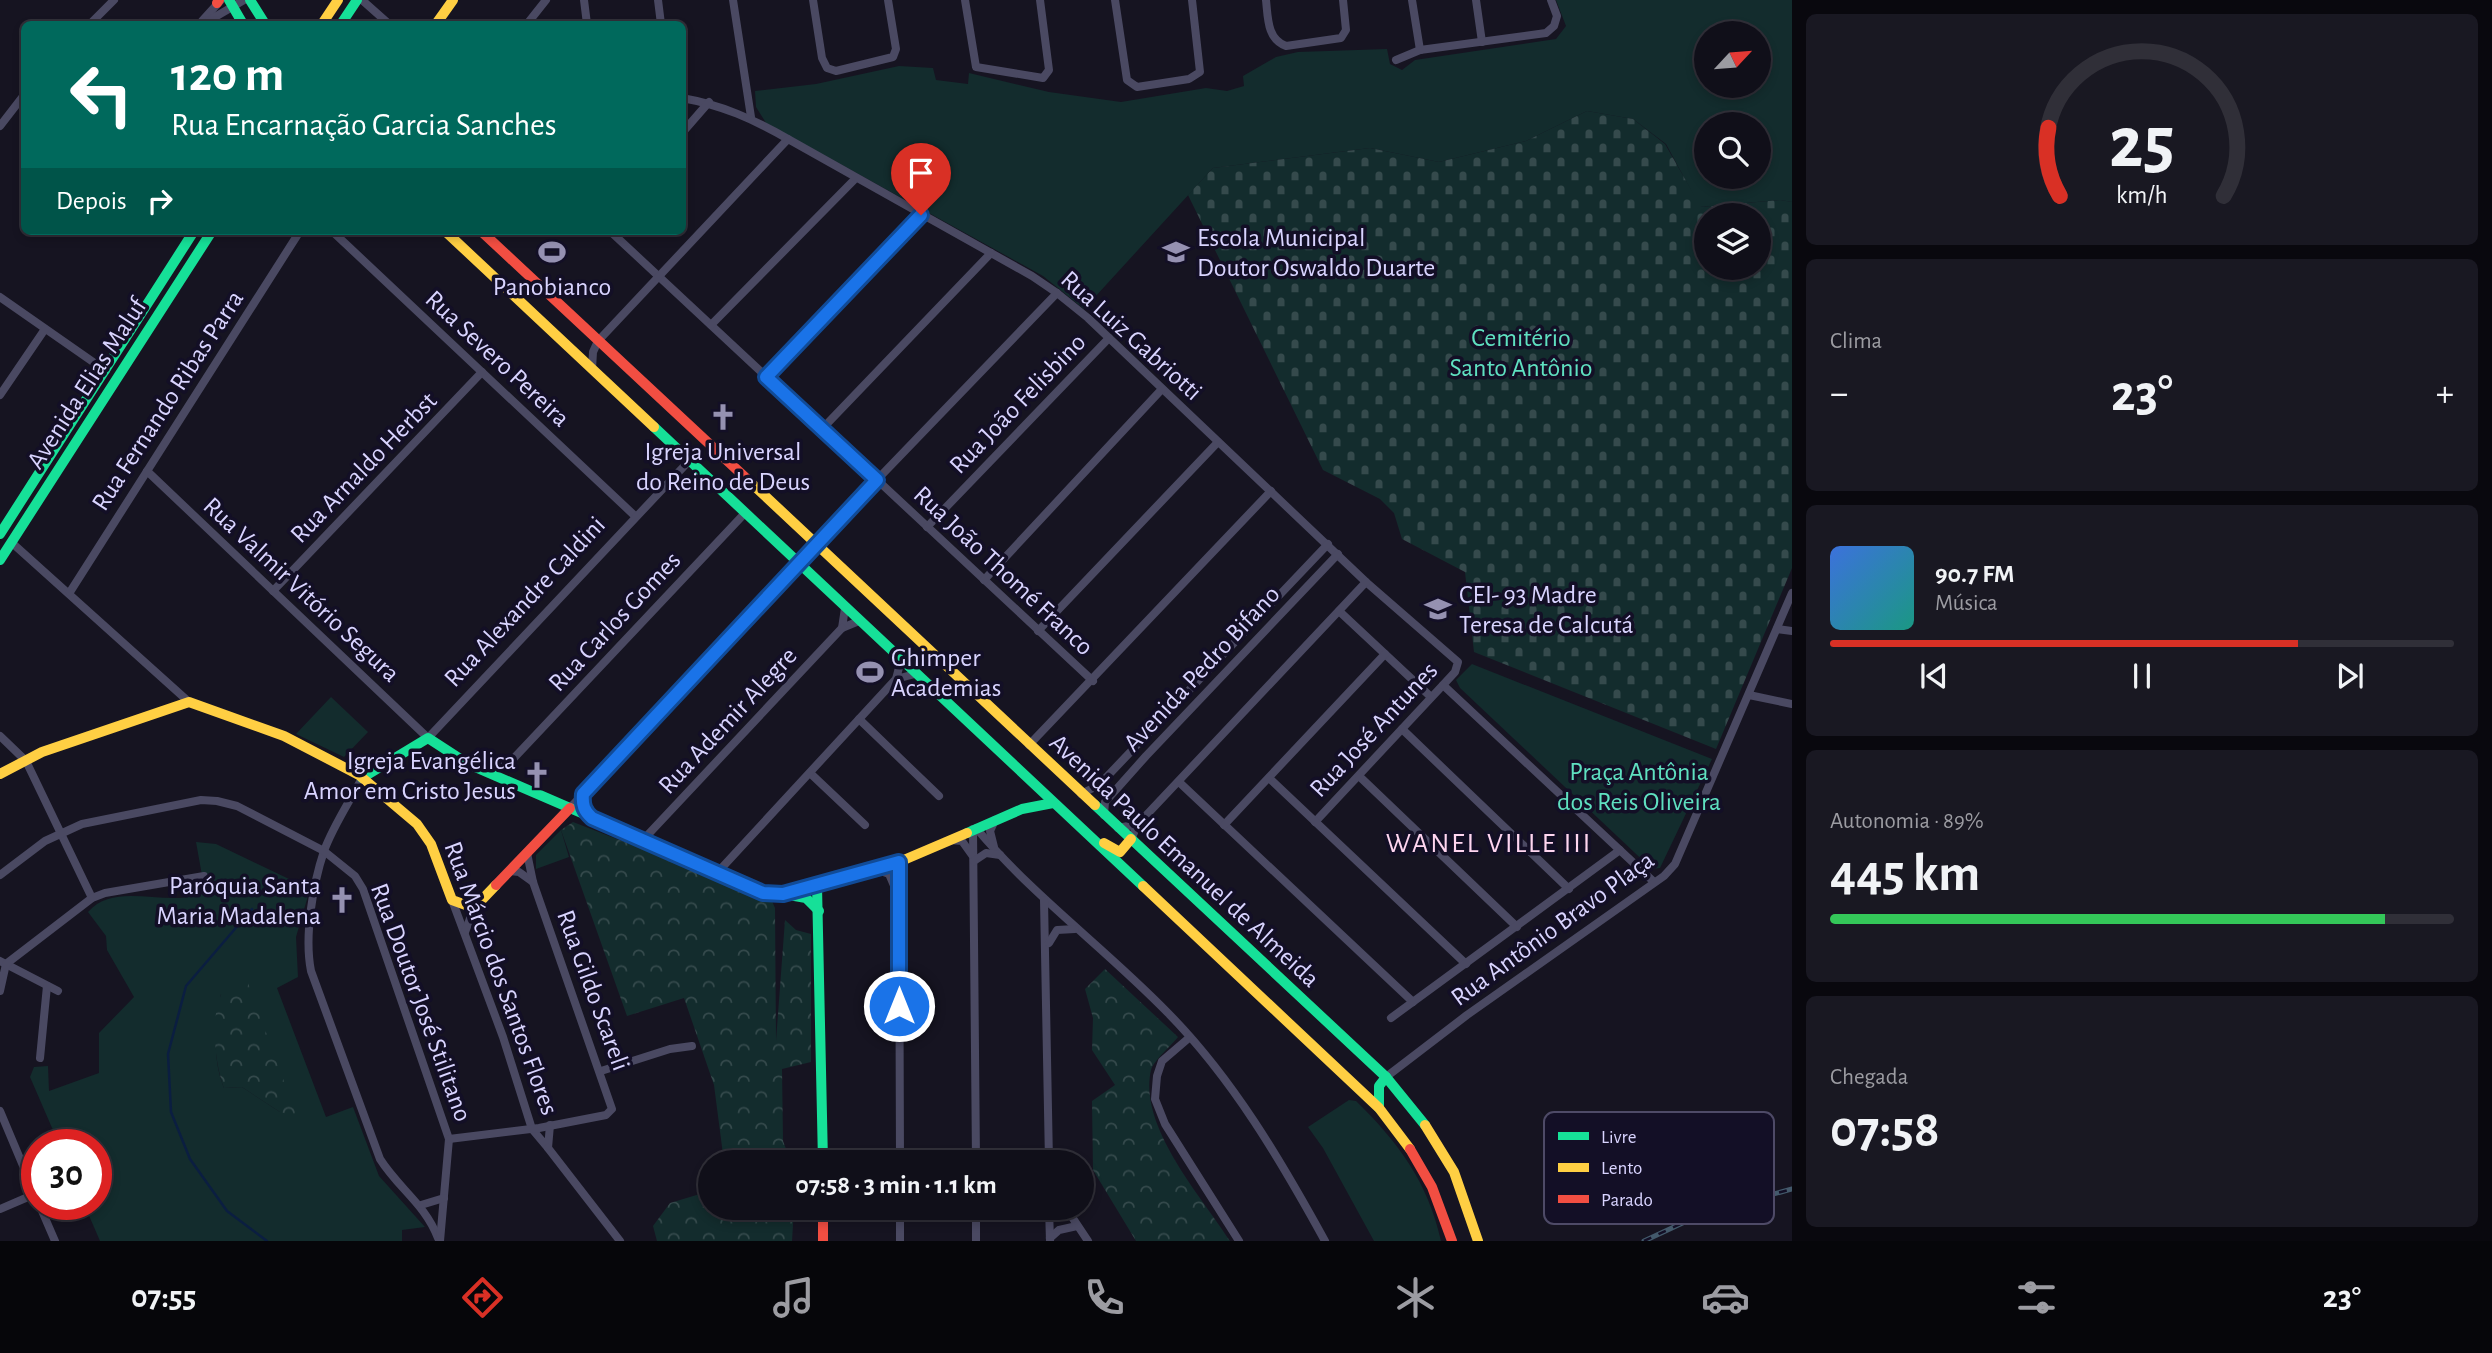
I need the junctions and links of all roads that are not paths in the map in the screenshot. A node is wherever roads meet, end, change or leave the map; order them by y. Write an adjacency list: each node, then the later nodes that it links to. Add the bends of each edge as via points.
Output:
1 (114, 0): 24 (street)
2 (244, 0): 23 (street)
3 (338, 0): 28 (main road)
4 (357, 0): 29 (main road)
5 (362, 0): 30 (street)
6 (453, 0): 31 (main road)
7 (546, 0): 32 (street)
8 (584, 0): 33 (street)
9 (658, 0): 34 (street)
10 (733, 0): 41 (street)
11 (813, 0): 12 (street, via 822,58 827,68 836,71 893,57)
12 (888, 0)
13 (965, 0): 14 (street, via 976,67 1046,77 1049,70)
14 (1040, 0)
15 (1115, 0): 16 (street, via 1127,80 1132,86 1194,78 1202,68)
16 (1192, 0)
17 (1266, 0): 18 (street, via 1278,43 1295,46 1341,38 1346,30)
18 (1343, 0)
19 (1412, 0): 36 (street)
20 (1476, 0): 35 (street)
21 (1551, 0): 35 (street, via 1558,16 1554,26 1538,35)
22 (255, 3): 27 (main road)
23 (225, 5): 25 (street); 26 (main road)
24 (93, 21)
25 (206, 21)
26 (240, 21)
27 (264, 21)
28 (324, 21)
29 (343, 21)
30 (386, 21)
31 (438, 21)
32 (529, 21)
33 (587, 21)
34 (661, 21)
35 (1482, 42): 36 (street)
36 (1420, 50): 37 (street)
37 (1396, 60)
38 (21, 99): 42 (street)
39 (686, 99): 40 (street, Rua Luiz Gabriotti)
40 (709, 102): 41 (street, Rua Luiz Gabriotti); 43 (street)
41 (751, 117): 44 (street, Rua Luiz Gabriotti)
42 (0, 126)
43 (686, 128)
44 (788, 139): 45 (street, Rua Luiz Gabriotti); 55 (street)
45 (855, 179): 46 (street, Rua Luiz Gabriotti); 58 (street)
46 (921, 215): 54 (street, Rua Luiz Gabriotti); 65 (street)
47 (191, 235): 63 (main road, Avenida Elias Maluf)
48 (209, 235): 78 (main road, Avenida Elias Maluf)
49 (297, 235): 71 (street, Rua Fernando Ribas Parra)
50 (336, 235): 64 (street, Rua Severo Pereira)
51 (449, 235): 62 (main road, Avenida Paulo Emanuel de Almeida)
52 (485, 235): 61 (main road, Avenida Paulo Emanuel de Almeida)
53 (614, 235): 55 (street, Rua João Thomé Franco)
54 (991, 253): 56 (street, Rua Luiz Gabriotti); 68 (street)
55 (659, 277): 58 (street, Rua João Thomé Franco); 61 (street)
56 (1057, 293): 60 (street, Rua Luiz Gabriotti); 72 (street)
57 (0, 298): 59 (street)
58 (711, 326): 65 (street, Rua João Thomé Franco)
59 (45, 329): 63 (street); 67 (street)
60 (1109, 338): 66 (street, Rua Luiz Gabriotti); 76 (street, Rua João Felisbino)
61 (598, 341): 62 (street); 80 (main road, Avenida Paulo Emanuel de Almeida)
62 (592, 369): 70 (main road, Avenida Paulo Emanuel de Almeida)
63 (106, 371): 77 (main road, Avenida Elias Maluf)
64 (482, 372): 75 (street, Rua Severo Pereira); 86 (street, Rua Arnaldo Herbst)
65 (766, 377): 68 (street, Rua João Thomé Franco)
66 (1162, 389): 69 (street, Rua Luiz Gabriotti); 84 (street)
67 (0, 395)
68 (822, 429): 72 (street, Rua João Thomé Franco)
69 (1218, 442): 73 (street, Rua Luiz Gabriotti); 94 (street)
70 (689, 461): 74 (main road, Avenida Paulo Emanuel de Almeida); 75 (street, Rua Alexandre Caldini)
71 (147, 471): 86 (street, Rua Valmir Vitório Segura); 87 (street, Rua Fernando Ribas Parra)
72 (877, 480): 76 (street, Rua João Thomé Franco); 80 (street)
73 (1270, 491): 79 (street, Rua Luiz Gabriotti); 101 (street)
74 (745, 513): 83 (main road, Avenida Paulo Emanuel de Almeida); 114 (street, Rua Carlos Gomes)
75 (635, 516): 110 (street, Rua Alexandre Caldini)
76 (927, 527): 84 (street, Rua João Thomé Franco)
77 (0, 534)
78 (5, 542): 82 (main road, Avenida Elias Maluf); 87 (street)
79 (1328, 544): 81 (street, Rua Luiz Gabriotti); 112 (street, Avenida Pedro Bifano)
80 (815, 545): 83 (street); 111 (main road, Avenida Paulo Emanuel de Almeida)
81 (1338, 554): 85 (street, Rua Luiz Gabriotti); 113 (street, Avenida Pedro Bifano)
82 (0, 560)
83 (797, 563): 89 (main road, Avenida Paulo Emanuel de Almeida); 126 (street)
84 (984, 580): 94 (street, Rua João Thomé Franco)
85 (1366, 582): 90 (street); 98 (street, Rua Luiz Gabriotti)
86 (273, 591): 110 (street, Rua Valmir Vitório Segura)
87 (70, 592): 105 (street)
88 (1792, 593): 93 (street, Rua Antônio Bravo Plaça)
89 (845, 608): 91 (main road, Avenida Paulo Emanuel de Almeida); 92 (street)
90 (1339, 611): 96 (street); 124 (street)
91 (859, 621): 92 (street, Rua Ademir Alegre); 97 (main road, Avenida Paulo Emanuel de Almeida)
92 (842, 628): 148 (street, Rua Ademir Alegre)
93 (1777, 629): 95 (street); 103 (street, Rua Antônio Bravo Plaça)
94 (1038, 631): 101 (street, Rua João Thomé Franco)
95 (1792, 631)
96 (1385, 654): 104 (street); 122 (street)
97 (901, 660): 99 (main road, Avenida Paulo Emanuel de Almeida); 100 (street)
98 (1458, 662): 102 (street, Rua José Antunes)
99 (915, 674): 100 (street); 123 (main road, Avenida Paulo Emanuel de Almeida)
100 (895, 679): 107 (street)
101 (1093, 681): 111 (street)
102 (1443, 685): 104 (street, Rua José Antunes); 149 (street)
103 (1749, 695): 106 (street); 162 (street, Rua Antônio Bravo Plaça, via 1681,852)
104 (1431, 697): 108 (street, Rua José Antunes)
105 (188, 702): 115 (main road); 121 (main road, Rua Márcio dos Santos Flores, via 284,736)
106 (1792, 704)
107 (859, 719): 117 (street); 129 (street)
108 (1402, 729): 120 (street, Rua José Antunes); 164 (street)
109 (0, 737): 115 (street)
110 (428, 738): 116 (main road, Rua Alexandre Caldini); 119 (main road, via 441,750)
111 (1029, 745): 127 (main road, Avenida Paulo Emanuel de Almeida)
112 (1135, 746): 113 (street); 127 (street, Avenida Pedro Bifano, via 1099,785)
113 (1146, 756): 135 (street, Avenida Pedro Bifano, via 1105,802)
114 (514, 758): 119 (street, Rua Carlos Gomes); 125 (street, via 509,770)
115 (26, 761): 118 (main road); 145 (street)
116 (385, 762): 121 (main road, Rua Alexandre Caldini); 128 (main road, via 378,780)
117 (810, 773): 140 (street); 157 (street)
118 (0, 774)
119 (492, 774): 125 (main road)
120 (1359, 776): 138 (street, Rua José Antunes); 174 (street)
121 (362, 778): 128 (main road, Rua Márcio dos Santos Flores); 150 (street, Rua Alexandre Caldini)
122 (1269, 778): 138 (street); 141 (street)
123 (1030, 782): 131 (main road, Avenida Paulo Emanuel de Almeida); 133 (main road, via 1033,796)
124 (1179, 782): 139 (street); 141 (street)
125 (515, 784): 130 (main road)
126 (583, 794): 132 (street); 136 (street, via 583,807)
127 (1081, 794): 135 (main road, Avenida Paulo Emanuel de Almeida)
128 (385, 795): 167 (main road, Rua Márcio dos Santos Flores, via 431,844)
129 (939, 796)
130 (549, 799): 132 (main road); 142 (main road, via 555,814)
131 (1053, 803): 133 (main road); 134 (main road, Avenida Paulo Emanuel de Almeida)
132 (570, 808): 136 (main road); 142 (main road)
133 (1022, 808): 137 (main road)
134 (1066, 814): 146 (main road, via 1115,851 1125,850); 191 (main road, Avenida Paulo Emanuel de Almeida)
135 (1104, 815): 143 (main road, Avenida Paulo Emanuel de Almeida)
136 (592, 818): 148 (main road)
137 (996, 819): 144 (main road); 152 (street, via 990,831)
138 (1315, 822): 180 (street)
139 (1138, 824): 143 (street); 146 (street)
140 (865, 825)
141 (1224, 825): 184 (street)
142 (551, 828): 151 (main road)
143 (1118, 828): 146 (main road, Avenida Paulo Emanuel de Almeida)
144 (974, 829): 147 (main road); 152 (street); 153 (street)
145 (60, 832): 150 (street, Rua Doutor José Stilitano, via 201,800 217,801 237,806); 158 (street, Rua Doutor José Stilitano); 166 (street)
146 (1131, 839): 190 (main road, Avenida Paulo Emanuel de Almeida)
147 (948, 840): 153 (street, via 967,845); 154 (main road)
148 (642, 842): 157 (main road)
149 (1620, 850): 162 (street); 164 (street)
150 (324, 851): 196 (street, Rua Doutor José Stilitano, via 355,876 362,889); 205 (street, Rua Alexandre Caldini, via 308,933 311,971 380,1159)
151 (527, 853): 156 (main road); 161 (street, Rua Gildo Scareli)
152 (1000, 855): 153 (street, via 986,853); 168 (street)
153 (974, 861): 200 (street)
154 (894, 864): 155 (main road); 160 (street); 169 (street)
155 (875, 870): 160 (street); 163 (main road)
156 (510, 871): 161 (street, Rua Gildo Scareli); 170 (main road)
157 (718, 873): 165 (main road, via 763,893)
158 (0, 874)
159 (204, 876): 166 (street)
160 (894, 879): 169 (street)
161 (533, 882): 189 (street, Rua Gildo Scareli)
162 (1654, 882): 190 (street, Rua Antônio Bravo Plaça)
163 (817, 886): 165 (main road); 171 (main road)
164 (1569, 889): 174 (street)
165 (783, 894): 171 (main road, via 806,898)
166 (92, 898): 179 (street)
167 (452, 900): 170 (main road); 177 (street, Rua Márcio dos Santos Flores)
168 (1044, 900): 172 (street); 173 (street)
169 (898, 902): 199 (street)
170 (474, 908): 177 (street)
171 (819, 913): 198 (main road)
172 (1059, 914): 173 (street, via 1050,911); 175 (street); 176 (street)
173 (1046, 918): 178 (street)
174 (1517, 927): 180 (street)
175 (1075, 929): 176 (street); 186 (street)
176 (1053, 932): 178 (street)
177 (464, 934): 195 (street, Rua Márcio dos Santos Flores)
178 (1048, 946): 201 (street)
179 (3, 962): 181 (street); 182 (street)
180 (1466, 964): 184 (street)
181 (47, 986): 183 (street); 188 (street)
182 (0, 991)
183 (58, 991)
184 (1413, 1002): 185 (street)
185 (1391, 1018)
186 (1190, 1037): 222 (street, via 1162,1061 1155,1099 1165,1124); 223 (street, via 1266,1137)
187 (692, 1046): 189 (street)
188 (40, 1058)
189 (601, 1071): 193 (street, Rua Gildo Scareli, via 611,1104 609,1113)
190 (1386, 1077): 191 (main road, via 1379,1086); 225 (main road, Avenida Paulo Emanuel de Almeida, via 1440,1145 1462,1187)
191 (1379, 1108): 224 (main road, Avenida Paulo Emanuel de Almeida, via 1403,1135 1427,1174)
192 (0, 1111): 194 (street)
193 (550, 1125): 195 (street); 197 (street, Rua Márcio dos Santos Flores)
194 (3, 1128): 202 (street)
195 (532, 1129): 196 (street); 197 (street, Rua Márcio dos Santos Flores)
196 (449, 1139): 203 (street, Rua Doutor José Stilitano)
197 (548, 1148): 217 (street, Rua Márcio dos Santos Flores)
198 (823, 1150)
199 (900, 1150)
200 (976, 1150)
201 (1049, 1150)
202 (21, 1165)
203 (444, 1198): 205 (street); 216 (street, Rua Doutor José Stilitano)
204 (21, 1201): 206 (street)
205 (421, 1205): 216 (street, Rua Alexandre Caldini)
206 (0, 1209)
207 (46, 1220): 215 (street)
208 (823, 1220): 218 (main road)
209 (900, 1220): 219 (street)
210 (976, 1220): 220 (street)
211 (1049, 1220): 214 (street)
212 (1073, 1220): 213 (street)
213 (1077, 1226): 214 (street, via 1059,1230); 221 (street)
214 (1050, 1240)
215 (55, 1241)
216 (439, 1241)
217 (620, 1241)
218 (823, 1241)
219 (900, 1241)
220 (976, 1241)
221 (1088, 1241)
222 (1239, 1241)
223 (1325, 1241)
224 (1452, 1241)
225 (1478, 1241)

